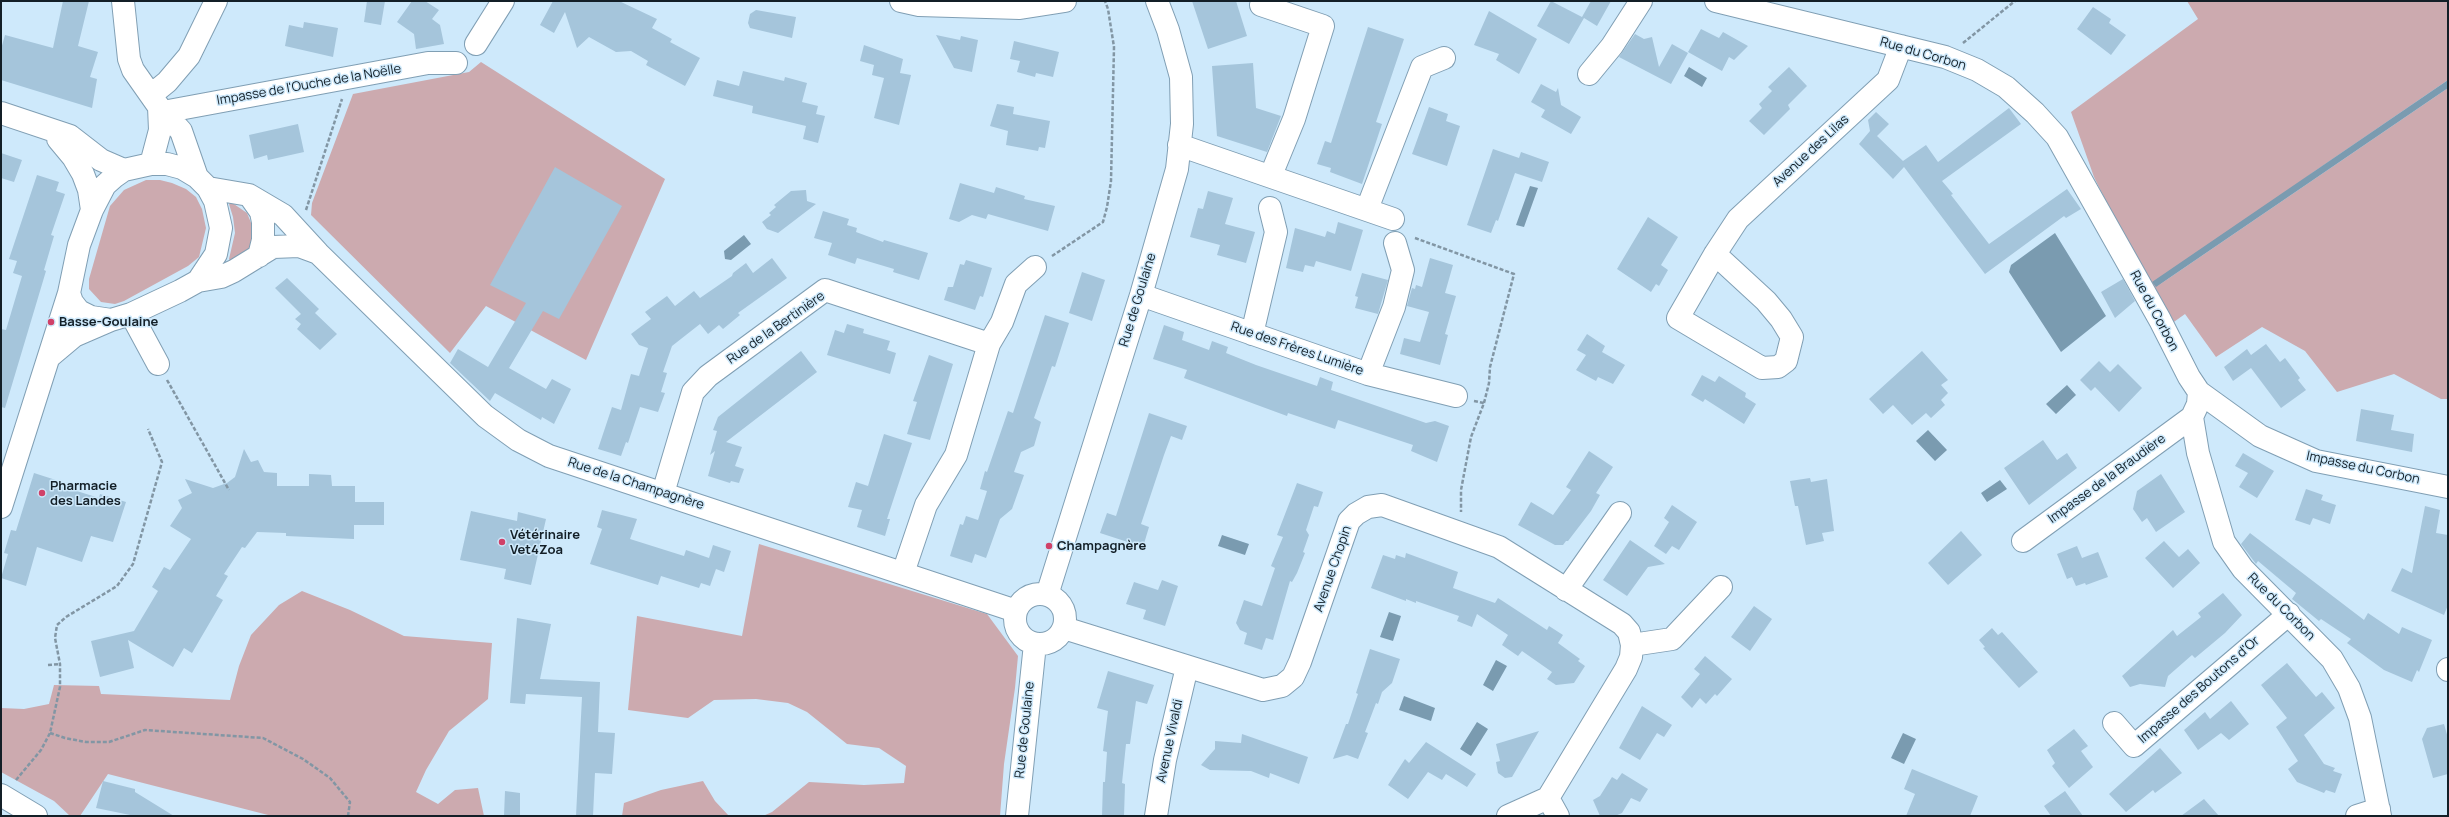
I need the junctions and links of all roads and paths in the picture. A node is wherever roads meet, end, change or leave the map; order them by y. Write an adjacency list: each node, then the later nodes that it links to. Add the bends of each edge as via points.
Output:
1 (123, 1): 19 (street, via 133,70)
2 (216, 1): 19 (street, via 189,56 168,82)
3 (503, 1): 12 (street)
4 (900, 1): 5 (street, via 919,5 1020,8)
5 (1065, 1)
6 (1105, 1): 37 (path, via 1114,47 1110,181 1103,222)
7 (1157, 1): 22 (street, Rue de Goulaine, via 1181,77)
8 (1641, 1): 17 (street, via 1612,46)
9 (1716, 1): 13 (street, Rue du Corbon)
10 (2015, 1): 14 (path)
11 (1261, 5): 25 (street, via 1323,26 1294,120)
12 (476, 44)
13 (1901, 46): 14 (street, Rue du Corbon); 35 (street, Avenue des Lilas, via 1888,80 1738,219)
14 (1945, 57): 47 (street, Rue du Corbon, via 1977,70 2006,87 2035,113 2056,137)
15 (1444, 58): 29 (street, via 1422,66)
16 (456, 63): 18 (street, Impasse de l'Ouche de la Noëlle, via 428,63)
17 (1589, 74)
18 (343, 78): 19 (street, Impasse de l'Ouche de la Noëlle); 32 (path, via 344,92 305,212)
19 (158, 105): 23 (street, via 160,130); 26 (street, via 181,131)
20 (1, 113): 21 (street)
21 (39, 125): 24 (street, via 70,136 101,160); 30 (street, via 61,142 74,157 89,190)
22 (1180, 145): 25 (street); 40 (street, Rue de Goulaine, via 1177,169)
23 (151, 164): 24 (street, Rue de la Champagnère); 26 (street, Rue de la Champagnère, via 182,168)
24 (124, 170): 30 (street, via 105,185)
25 (1271, 175): 29 (street)
26 (203, 182): 27 (street, Rue de la Champagnère); 38 (street, via 215,201 221,228 216,254)
27 (249, 195): 32 (street, Rue de la Champagnère, via 271,206); 36 (street, via 261,212 264,222 263,240)
28 (1270, 208): 42 (street, via 1276,232)
29 (1367, 209): 31 (street)
30 (92, 210): 39 (street, via 79,245)
31 (1393, 219)
32 (294, 225): 34 (street, Rue de la Champagnère)
33 (1395, 243): 46 (street, via 1403,270 1394,307)
34 (318, 253): 36 (street, Rue de la Champagnère, via 299,246 285,246 273,247); 53 (street, Rue de la Champagnère, via 505,433 549,456)
35 (1715, 254): 35 (street, Avenue des Lilas, via 1678,318 1762,368 1778,367 1786,361 1792,337 1781,318 1766,301)
36 (258, 256): 38 (street, Rue de la Champagnère, via 221,277)
37 (1034, 267): 43 (street, via 1016,284 1002,322)
38 (198, 281): 41 (street)
39 (69, 293): 41 (street, via 78,311 91,317); 44 (street)
40 (1141, 295): 42 (street, Rue des Frères Lumière); 60 (street, Rue de Goulaine)
41 (121, 317): 44 (street, via 74,336); 45 (street)
42 (1252, 334): 46 (street, Rue des Frères Lumière)
43 (989, 344): 53 (street, Rue de la Bertinière, via 825,290 708,376 693,392); 57 (street, via 956,455 926,506)
44 (49, 357): 54 (street)
45 (158, 364): 52 (path)
46 (1368, 374): 48 (street, Rue des Frères Lumière)
47 (2199, 392): 49 (street, Rue du Corbon, via 2198,404); 51 (street, Impasse du Corbon, via 2260,436 2316,461)
48 (1456, 396)
49 (2192, 417): 56 (street, Impasse de la Braudière); 62 (street, Rue du Corbon, via 2198,453 2224,542 2243,569)
50 (148, 429): 66 (path, via 162,462 133,564 117,586 66,617 57,626 55,638)
51 (2448, 487)
52 (229, 490)
53 (663, 492): 57 (street, Rue de la Champagnère)
54 (1, 507)
55 (1620, 513): 59 (street)
56 (2023, 541)
57 (903, 573): 61 (street, Rue de la Champagnère)
58 (1721, 587): 65 (street, via 1672,639)
59 (1566, 590): 65 (street, Avenue Chopin, via 1622,624 1629,632); 68 (street, Avenue Chopin, via 1499,547 1382,505 1368,507 1349,521 1300,662 1293,676 1282,686 1263,690)
60 (1047, 595): 61 (street, via 1032,595 1025,599); 63 (street, via 1054,598 1064,611)
61 (1016, 611): 64 (street, via 1015,620 1021,635)
62 (2289, 614): 69 (street, Impasse des Boutons d'Or, via 2134,746); 73 (street, Rue du Corbon, via 2332,659 2349,688 2362,725)
63 (1064, 628): 64 (street, via 1056,639); 68 (street, Avenue Chopin)
64 (1035, 644): 76 (street, Rue de Goulaine)
65 (1632, 645): 72 (street, via 1626,669)
66 (60, 664): 67 (path); 70 (path, via 60,687)
67 (48, 665)
68 (1187, 667): 77 (street, Avenue Vivaldi, via 1165,760)
69 (2114, 722)
70 (50, 732): 71 (path, via 41,750); 75 (path, via 86,742 109,742 146,730 263,738 303,759 330,778 350,802)
71 (2, 795): 74 (street)
72 (1553, 807): 78 (street)
73 (2379, 813): 79 (street)
74 (36, 816)
75 (348, 816)
76 (1017, 816)
77 (1156, 816)
78 (1508, 816)
79 (2357, 816)

